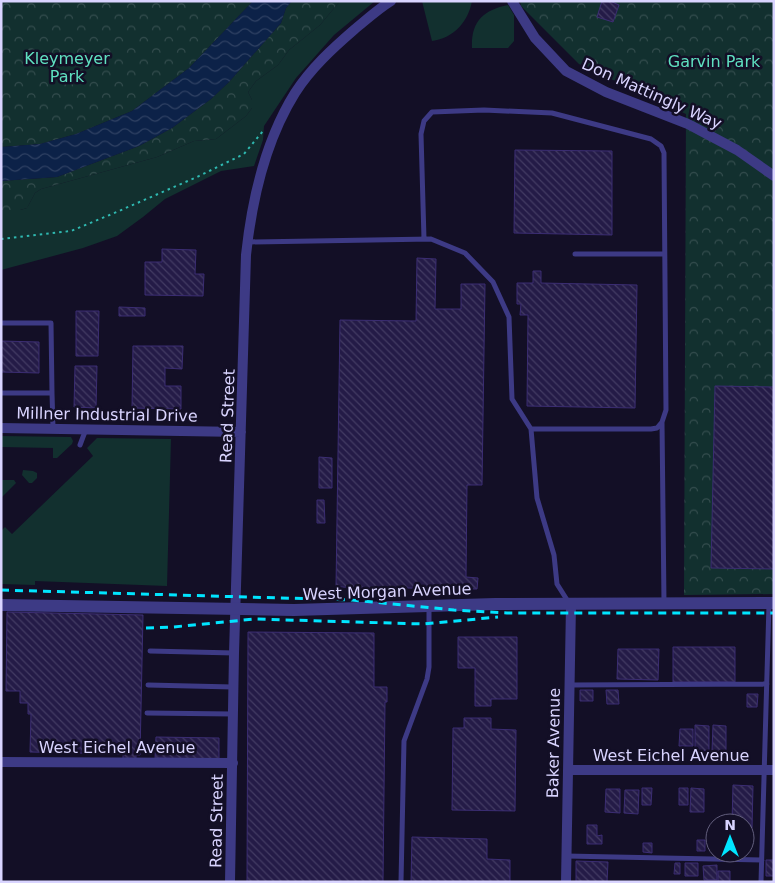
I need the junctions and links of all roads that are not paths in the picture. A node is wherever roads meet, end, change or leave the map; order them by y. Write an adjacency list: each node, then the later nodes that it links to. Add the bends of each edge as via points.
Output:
1 (391, 1): 5 (street, Read Street, via 326,56 295,93 270,143)
2 (512, 1): 3 (street, Don Mattingly Way, via 535,38 566,71 606,92 688,124 737,150)
3 (774, 176)
4 (424, 239): 5 (lane); 7 (lane, via 422,134 424,121 432,112 552,113 651,139 661,146 664,153); 15 (lane, via 465,253 493,282 510,317 512,399)
5 (247, 242): 16 (street, Read Street)
6 (576, 254): 7 (lane)
7 (664, 254): 11 (lane, via 666,410)
8 (1, 323): 10 (lane, via 50,323)
9 (1, 392): 10 (lane)
10 (52, 393): 13 (lane)
11 (662, 422): 15 (lane, via 651,429); 19 (lane)
12 (1, 428): 13 (street, Millner Industrial Drive)
13 (54, 428): 14 (street, Millner Industrial Drive)
14 (86, 429): 16 (street, Millner Industrial Drive); 17 (lane)
15 (530, 429): 21 (lane, via 537,498 554,555 558,584)
16 (242, 432): 23 (street, Read Street)
17 (80, 445)
18 (771, 603): 19 (street, West Morgan Avenue); 26 (lane)
19 (664, 604): 21 (street, West Morgan Avenue)
20 (1, 605): 23 (street, West Morgan Avenue)
21 (571, 605): 22 (street, West Morgan Avenue); 28 (street, Baker Avenue)
22 (430, 606): 23 (street, West Morgan Avenue); 39 (lane, via 427,679 404,742)
23 (236, 610): 25 (street, Read Street)
24 (150, 651): 25 (lane)
25 (234, 653): 29 (street, Read Street)
26 (767, 684): 28 (lane); 35 (lane)
27 (148, 685): 29 (lane)
28 (570, 685): 34 (street, Baker Avenue)
29 (233, 687): 31 (street, Read Street)
30 (147, 713): 31 (lane)
31 (233, 714): 33 (street, Read Street)
32 (1, 762): 33 (street, West Eichel Avenue)
33 (233, 763): 38 (street, Read Street)
34 (568, 770): 35 (street, West Eichel Avenue); 36 (street, Baker Avenue)
35 (770, 770): 37 (lane)
36 (566, 856): 37 (lane); 40 (street, Baker Avenue)
37 (762, 860): 41 (lane)
38 (230, 882)
39 (401, 882)
40 (566, 882)
41 (762, 882)

